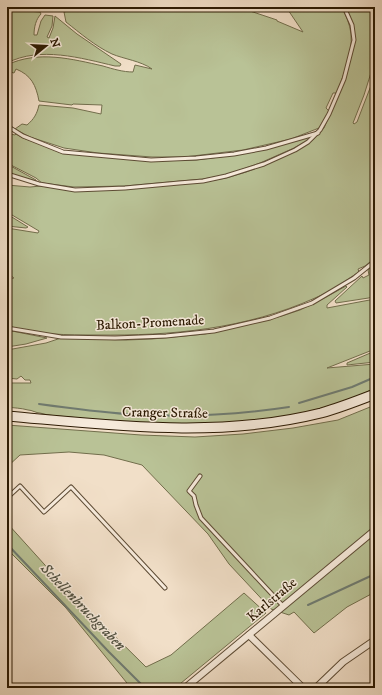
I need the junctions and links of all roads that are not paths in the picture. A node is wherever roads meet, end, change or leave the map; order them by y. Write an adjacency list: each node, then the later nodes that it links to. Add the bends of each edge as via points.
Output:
1 (344, 7): 3 (lane, via 352,25 354,40 344,79)
2 (12, 129): 3 (lane, via 63,152 151,160 234,154 266,148)
3 (318, 132): 4 (lane, via 308,142 276,159 203,181 75,190 39,184)
4 (7, 174)
5 (375, 261): 6 (lane, Balkon-Promenade, via 354,278 312,302 270,318 214,331 115,338 61,337)
6 (7, 328)
7 (375, 394): 9 (main road, Cranger Straße)
8 (375, 399): 9 (main road, Cranger Straße, via 336,413)
9 (322, 413): 10 (main road, Cranger Straße, via 259,425 195,428 121,426)
10 (7, 416)
11 (200, 476): 15 (lane, via 189,491 194,496 201,518)
12 (7, 498): 14 (lane, via 20,486 44,512 71,487)
13 (375, 530): 15 (street, Karlstraße)
14 (165, 588)
15 (283, 606): 16 (street, Karlstraße)
16 (249, 635): 18 (street, Karlstraße); 19 (street)
17 (375, 640): 20 (street, via 343,662)
18 (188, 687)
19 (303, 688)
20 (316, 688)

